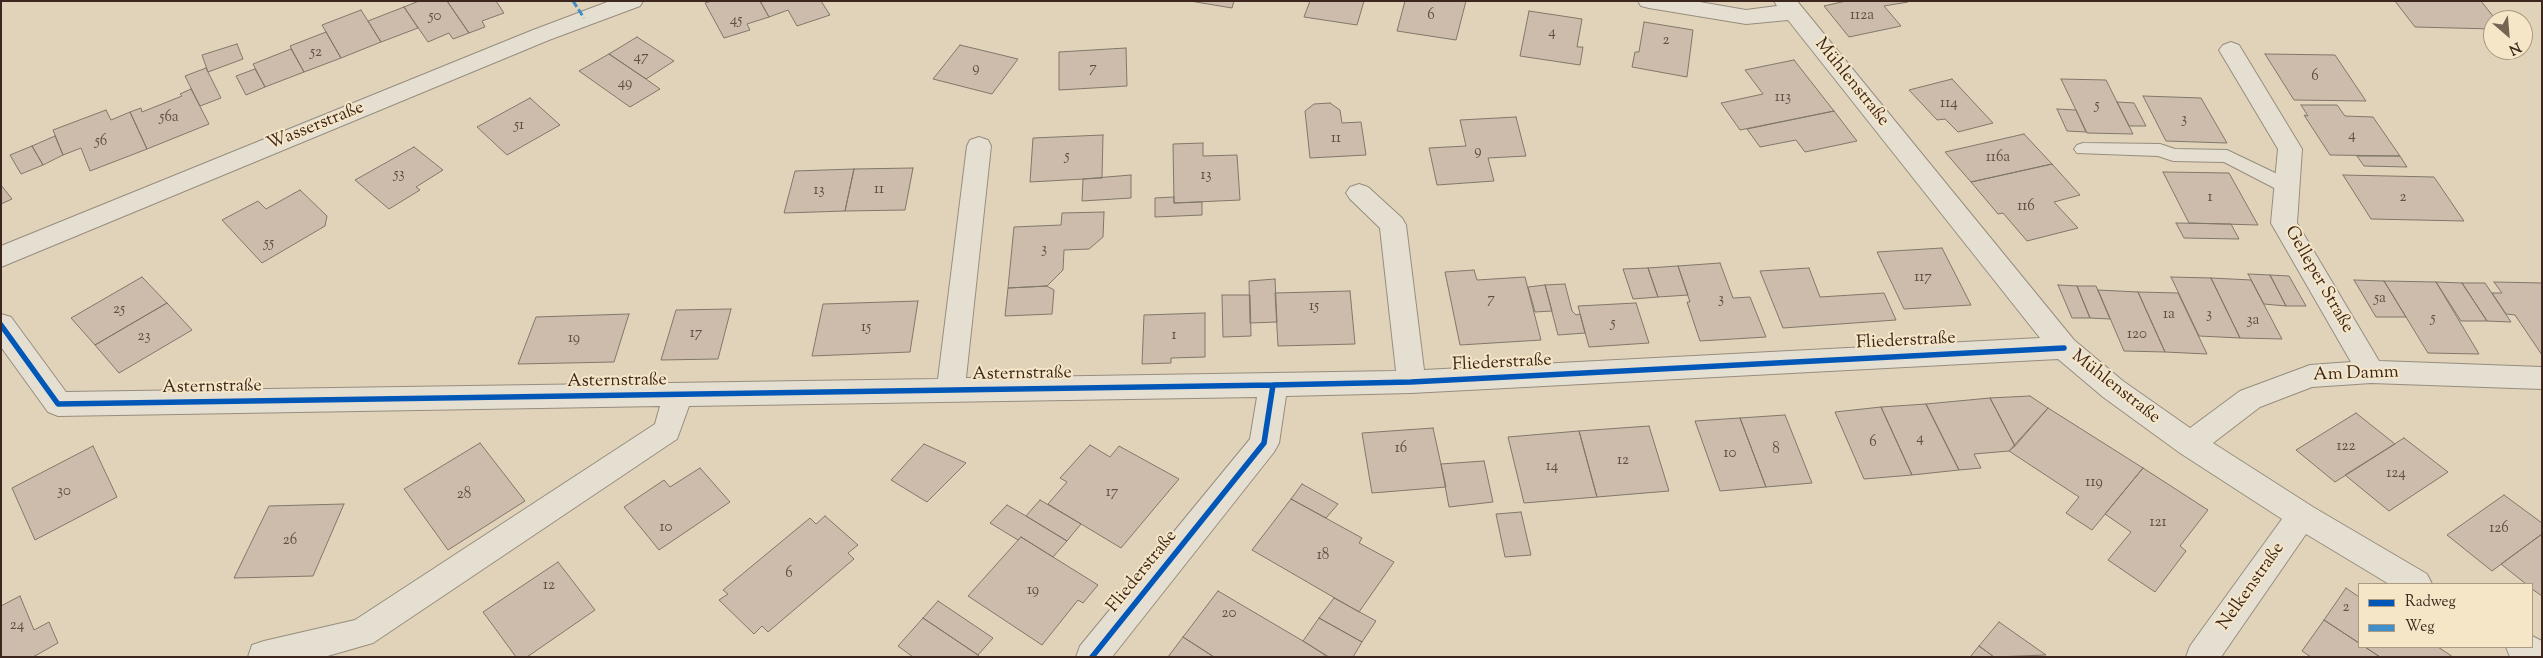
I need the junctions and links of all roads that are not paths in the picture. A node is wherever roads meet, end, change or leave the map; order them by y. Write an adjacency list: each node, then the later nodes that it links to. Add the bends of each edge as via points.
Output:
1 (632, 1): 9 (street, Wasserstraße, via 540,34)
2 (1649, 1): 3 (street, via 1746,16)
3 (1789, 6): 11 (street, Mühlenstraße)
4 (2231, 50): 7 (street, Gelleper Straße, via 2290,149)
5 (979, 146): 16 (street, Asternstraße)
6 (2083, 149): 7 (lane, via 2160,150 2173,154 2227,156)
7 (2288, 187): 12 (street, Gelleper Straße, via 2284,222)
8 (1360, 194): 14 (street, via 1393,226)
9 (1, 257)
10 (1, 326): 17 (street, Asternstraße, via 58,404)
11 (2064, 348): 14 (street, Fliederstraße); 18 (street, Mühlenstraße, via 2113,389)
12 (2371, 372): 13 (street, Am Damm); 18 (street, Am Damm, via 2310,376 2250,399)
13 (2542, 378)
14 (1411, 382): 15 (street, Fliederstraße)
15 (1273, 385): 16 (street, Asternstraße); 23 (street, Fliederstraße, via 1264,443)
16 (951, 390): 17 (street, Asternstraße)
17 (678, 394): 22 (street, Asternstraße, via 667,431 362,633)
18 (2190, 444): 19 (street, Mühlenstraße)
19 (2302, 516): 20 (street, Mühlenstraße); 24 (street, Nelkenstraße)
20 (2414, 583)
21 (2524, 648): 25 (street)
22 (264, 656)
23 (1092, 657)
24 (2202, 657)
25 (2539, 657)

